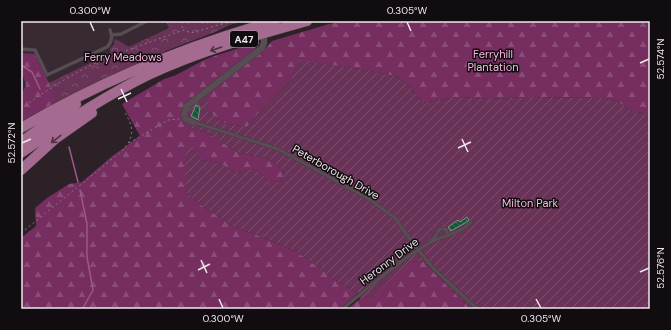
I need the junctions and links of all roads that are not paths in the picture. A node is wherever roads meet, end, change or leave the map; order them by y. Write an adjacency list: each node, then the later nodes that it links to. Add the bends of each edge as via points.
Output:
1 (147, 21): 6 (lane, via 121,34)
2 (275, 21): 8 (highway, A47, via 240,31)
3 (307, 21): 5 (highway, A47)
4 (110, 30): 6 (lane)
5 (264, 33): 8 (highway, A47, one-way to 8); 9 (street, via 262,48 187,106 184,115)
6 (112, 35): 7 (lane, via 111,43 107,47 47,75 35,50)
7 (21, 48)
8 (181, 56): 10 (highway, A47, via 114,79); 11 (highway, A47, via 116,82); 12 (highway, A47, via 109,95); 13 (highway, A47, one-way to 13, via 84,118 55,139)
9 (193, 122): 17 (lane, Peterborough Drive, via 278,150 329,176 369,199 394,218)
10 (21, 128)
11 (21, 142)
12 (21, 153)
13 (21, 170)
14 (471, 222): 15 (lane, Heronry Drive, via 467,227)
15 (448, 236): 16 (lane, Heronry Drive); 16 (lane, via 446,229 442,228)
16 (432, 241): 17 (lane, Heronry Drive)
17 (418, 250): 18 (lane, Heronry Drive); 19 (lane, Peterborough Drive, via 434,269)
18 (342, 309)
19 (480, 309)

